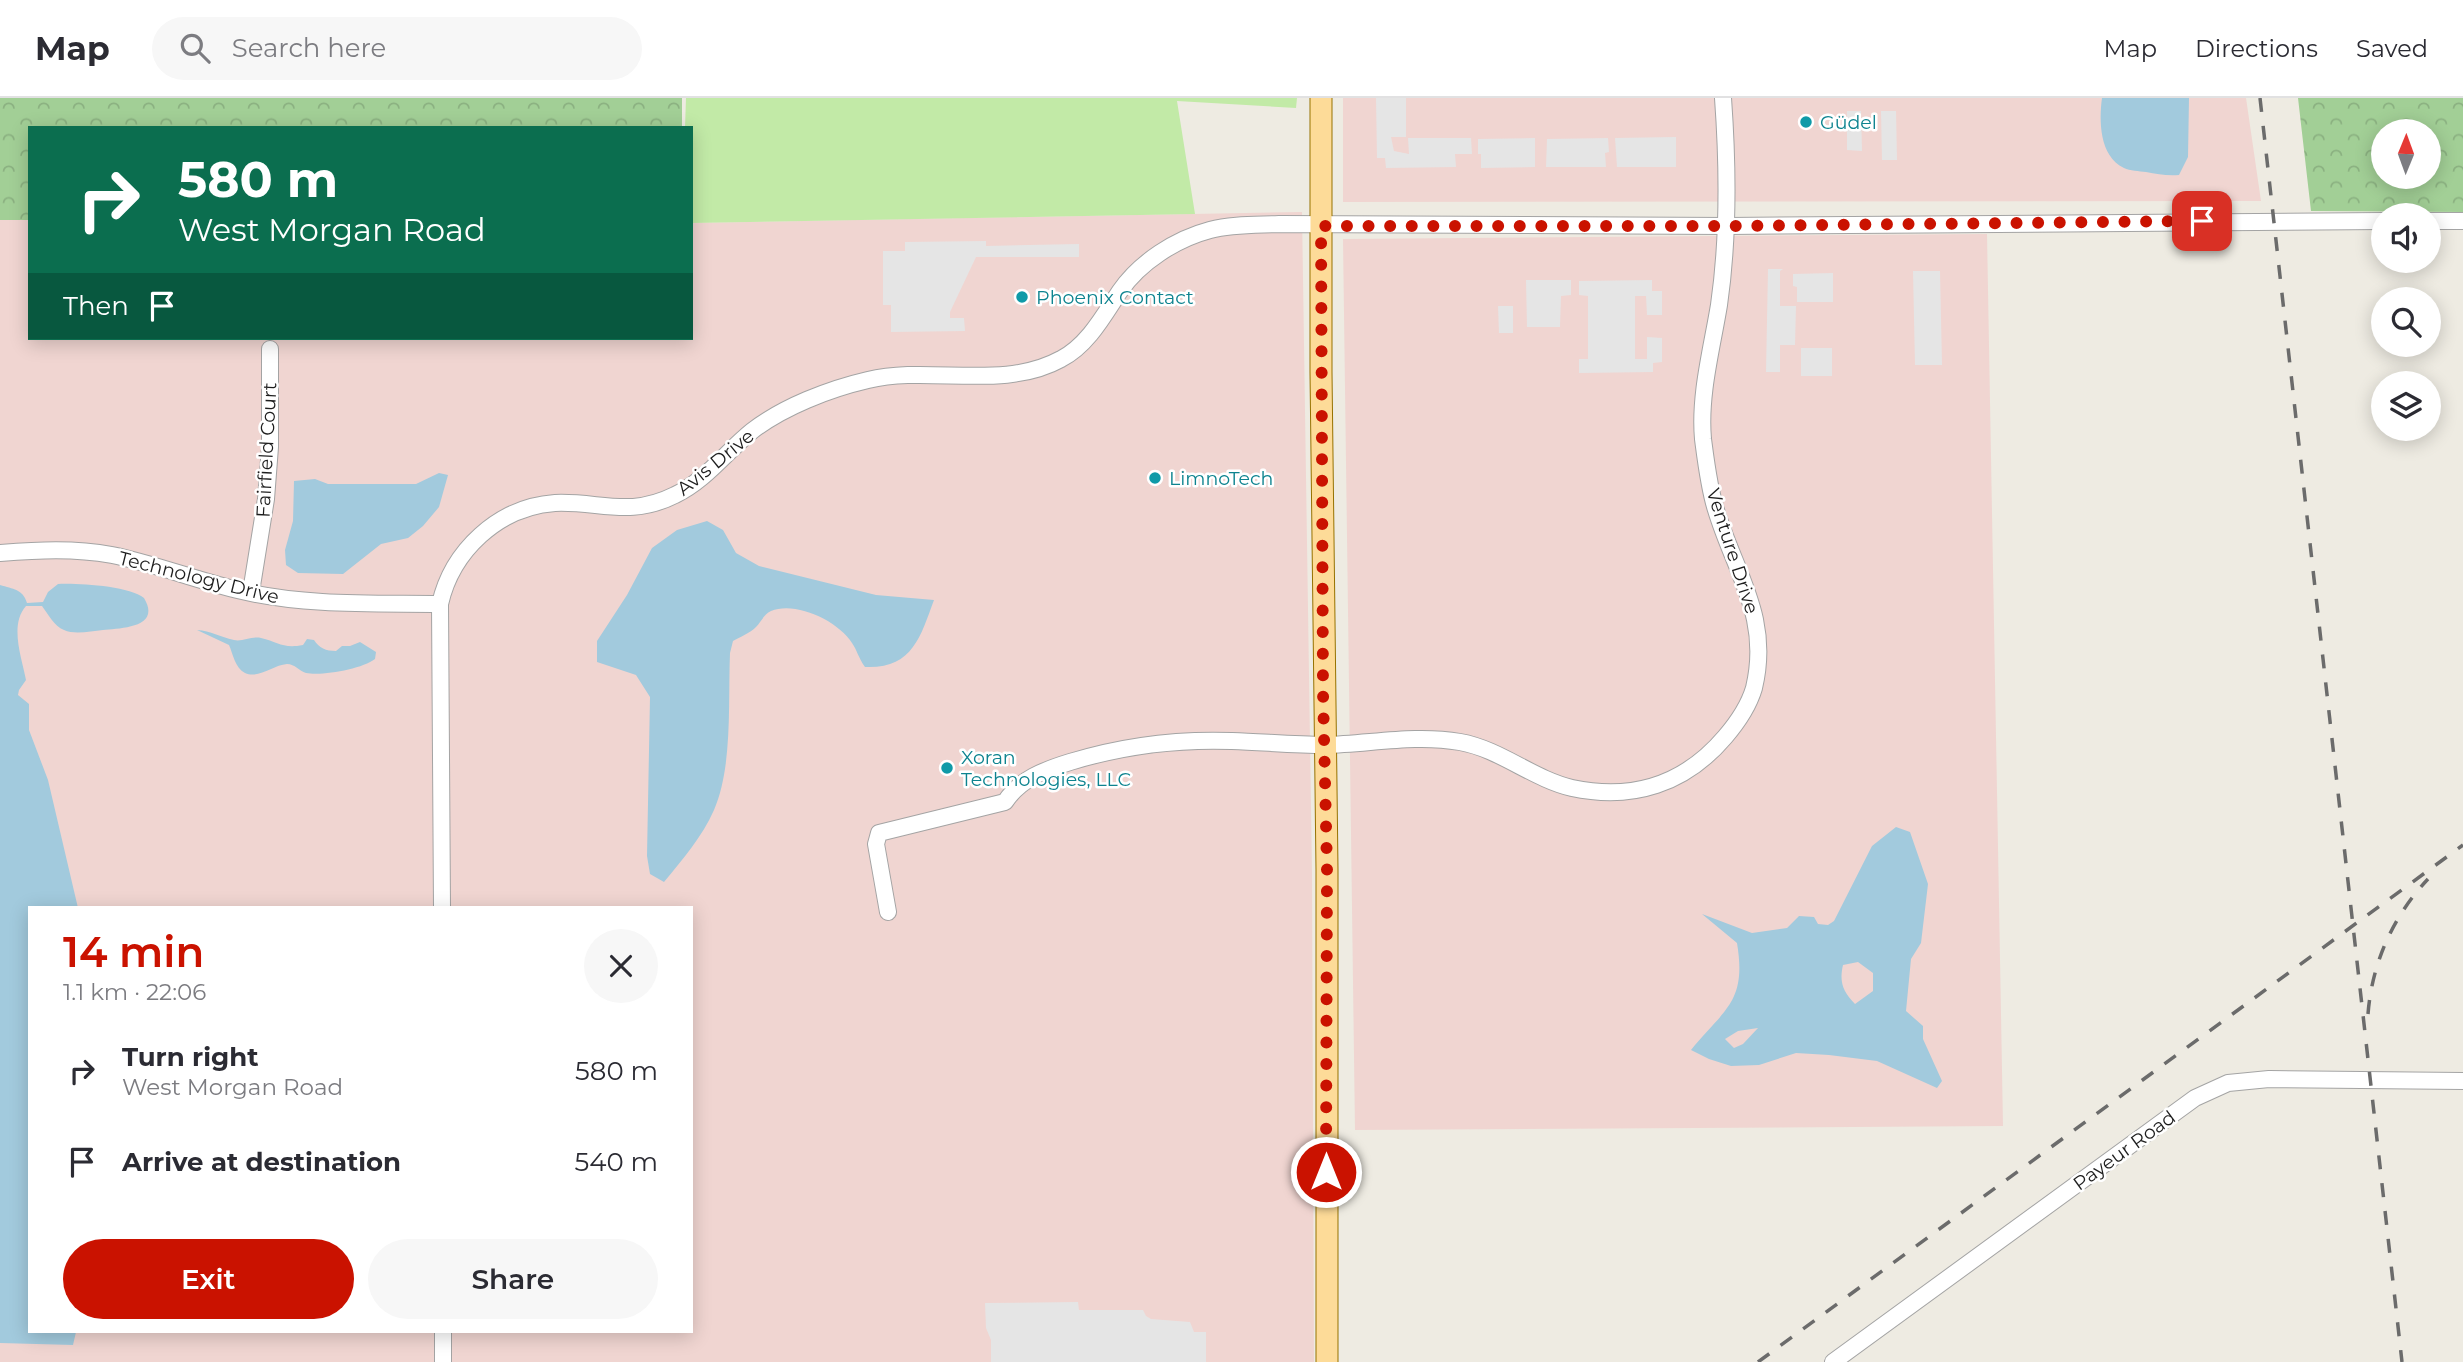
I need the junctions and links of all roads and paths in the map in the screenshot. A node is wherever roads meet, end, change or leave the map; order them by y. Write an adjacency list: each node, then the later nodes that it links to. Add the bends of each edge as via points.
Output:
1 (1321, 98): 6 (main road)
2 (1723, 98): 7 (street, Venture Drive)
3 (2371, 221): 7 (street, Avis Drive)
4 (2441, 221): 5 (street)
5 (2463, 221)
6 (1321, 226): 7 (street, Avis Drive); 11 (street, Avis Drive, via 1250,225 1211,230 1161,252 1125,284 1093,330 1061,359 1004,374 868,380 790,409 753,430 695,483 664,500 629,508 556,503 510,515 485,530 465,552 444,587); 12 (main road)
7 (1728, 226): 12 (street, Venture Drive, via 1703,438 1715,506 1755,611 1759,643 1753,690 1737,723 1708,757 1679,777 1642,791 1569,787 1494,752 1423,737)
8 (270, 349): 10 (street, Fairfield Court, via 266,499)
9 (0, 553): 10 (street, Technology Drive, via 76,550)
10 (251, 592): 11 (street, Technology Drive, via 291,600)
11 (440, 604): 13 (street, Avis Drive)
12 (1324, 745): 14 (street, Venture Drive, via 1227,741 1131,746 1030,777 1005,802 879,833 876,844); 18 (main road)
13 (442, 906)
14 (888, 912)
15 (2463, 1081): 19 (street, Payeur Road, via 2269,1079 2228,1083 2196,1098)
16 (443, 1333): 17 (street)
17 (443, 1362)
18 (1327, 1362)
19 (1833, 1362)

